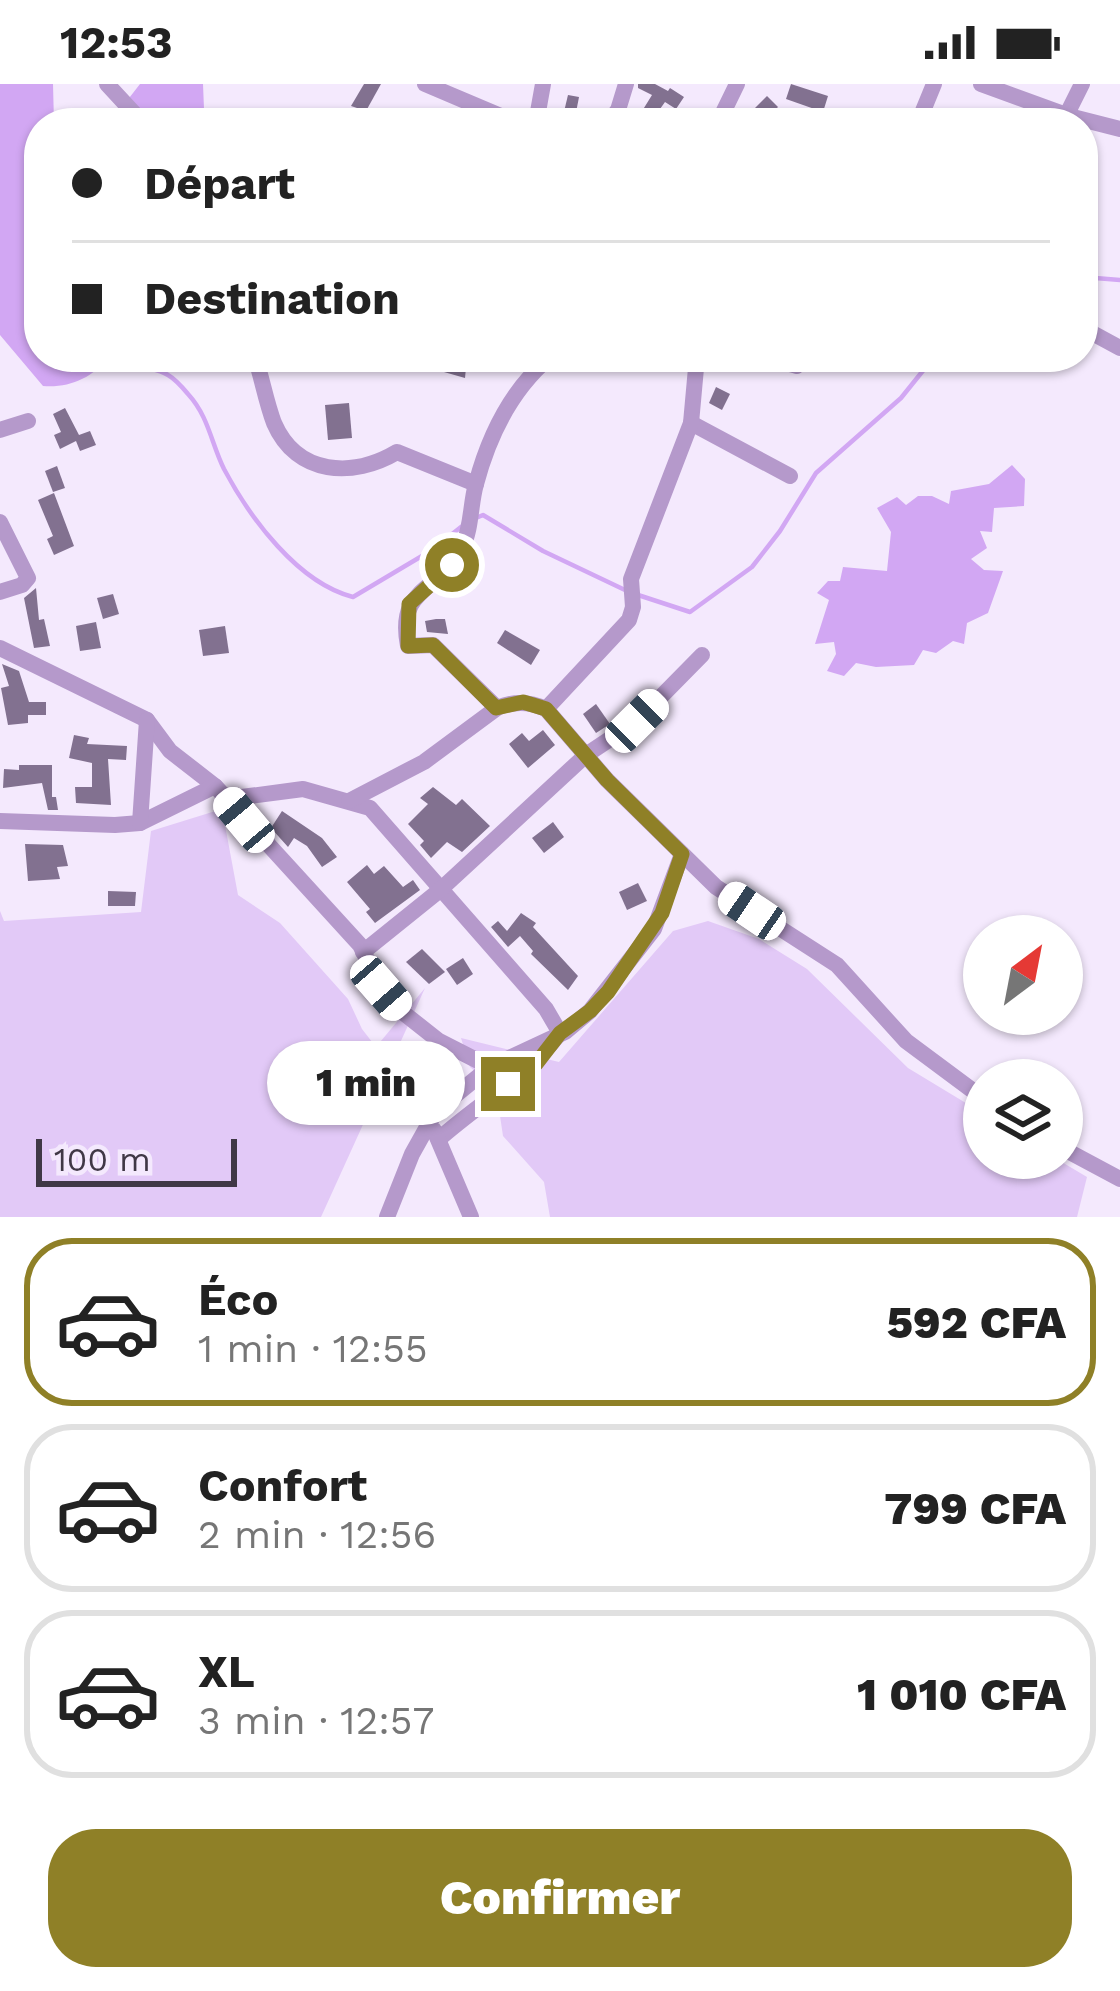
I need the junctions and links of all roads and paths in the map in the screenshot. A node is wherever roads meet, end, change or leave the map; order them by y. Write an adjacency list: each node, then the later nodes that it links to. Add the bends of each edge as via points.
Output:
1 (107, 84): 4 (street)
2 (980, 84): 6 (street)
3 (434, 86): 5 (street)
4 (129, 108)
5 (483, 108)
6 (1039, 108)
7 (259, 372): 14 (street, via 275,425 326,471 374,465 397,452)
8 (531, 372): 14 (street, via 510,399)
9 (696, 372): 11 (street)
10 (28, 421): 12 (street)
11 (692, 423): 13 (street); 20 (street, via 631,579 629,620)
12 (0, 430)
13 (790, 476)
14 (476, 484): 19 (street, via 464,546 409,604 405,633 408,646 433,645)
15 (0, 522): 16 (street, via 28,578)
16 (0, 592)
17 (0, 649): 21 (street)
18 (702, 655): 22 (street, via 637,721)
19 (496, 708): 20 (street, via 523,702); 24 (street, via 424,762)
20 (546, 709): 22 (street)
21 (147, 720): 23 (street); 26 (street)
22 (586, 755): 27 (street); 28 (street)
23 (221, 793): 24 (street, via 303,789); 26 (street); 29 (street)
24 (349, 801): 28 (street, via 370,808)
25 (0, 820): 26 (street)
26 (140, 823)
27 (682, 854): 30 (street, via 645,941 590,1011); 32 (street, via 716,887 837,965 906,1041)
28 (440, 890): 29 (street); 30 (street)
29 (363, 952): 31 (street, via 381,988 422,1030)
30 (560, 1033): 31 (street); 34 (street, via 536,1064)
31 (490, 1067): 33 (street)
32 (963, 1083)
33 (429, 1122): 34 (street); 37 (street)
34 (439, 1139): 38 (street)
35 (1083, 1159): 36 (street)
36 (1120, 1179)
37 (387, 1217)
38 (471, 1217)

